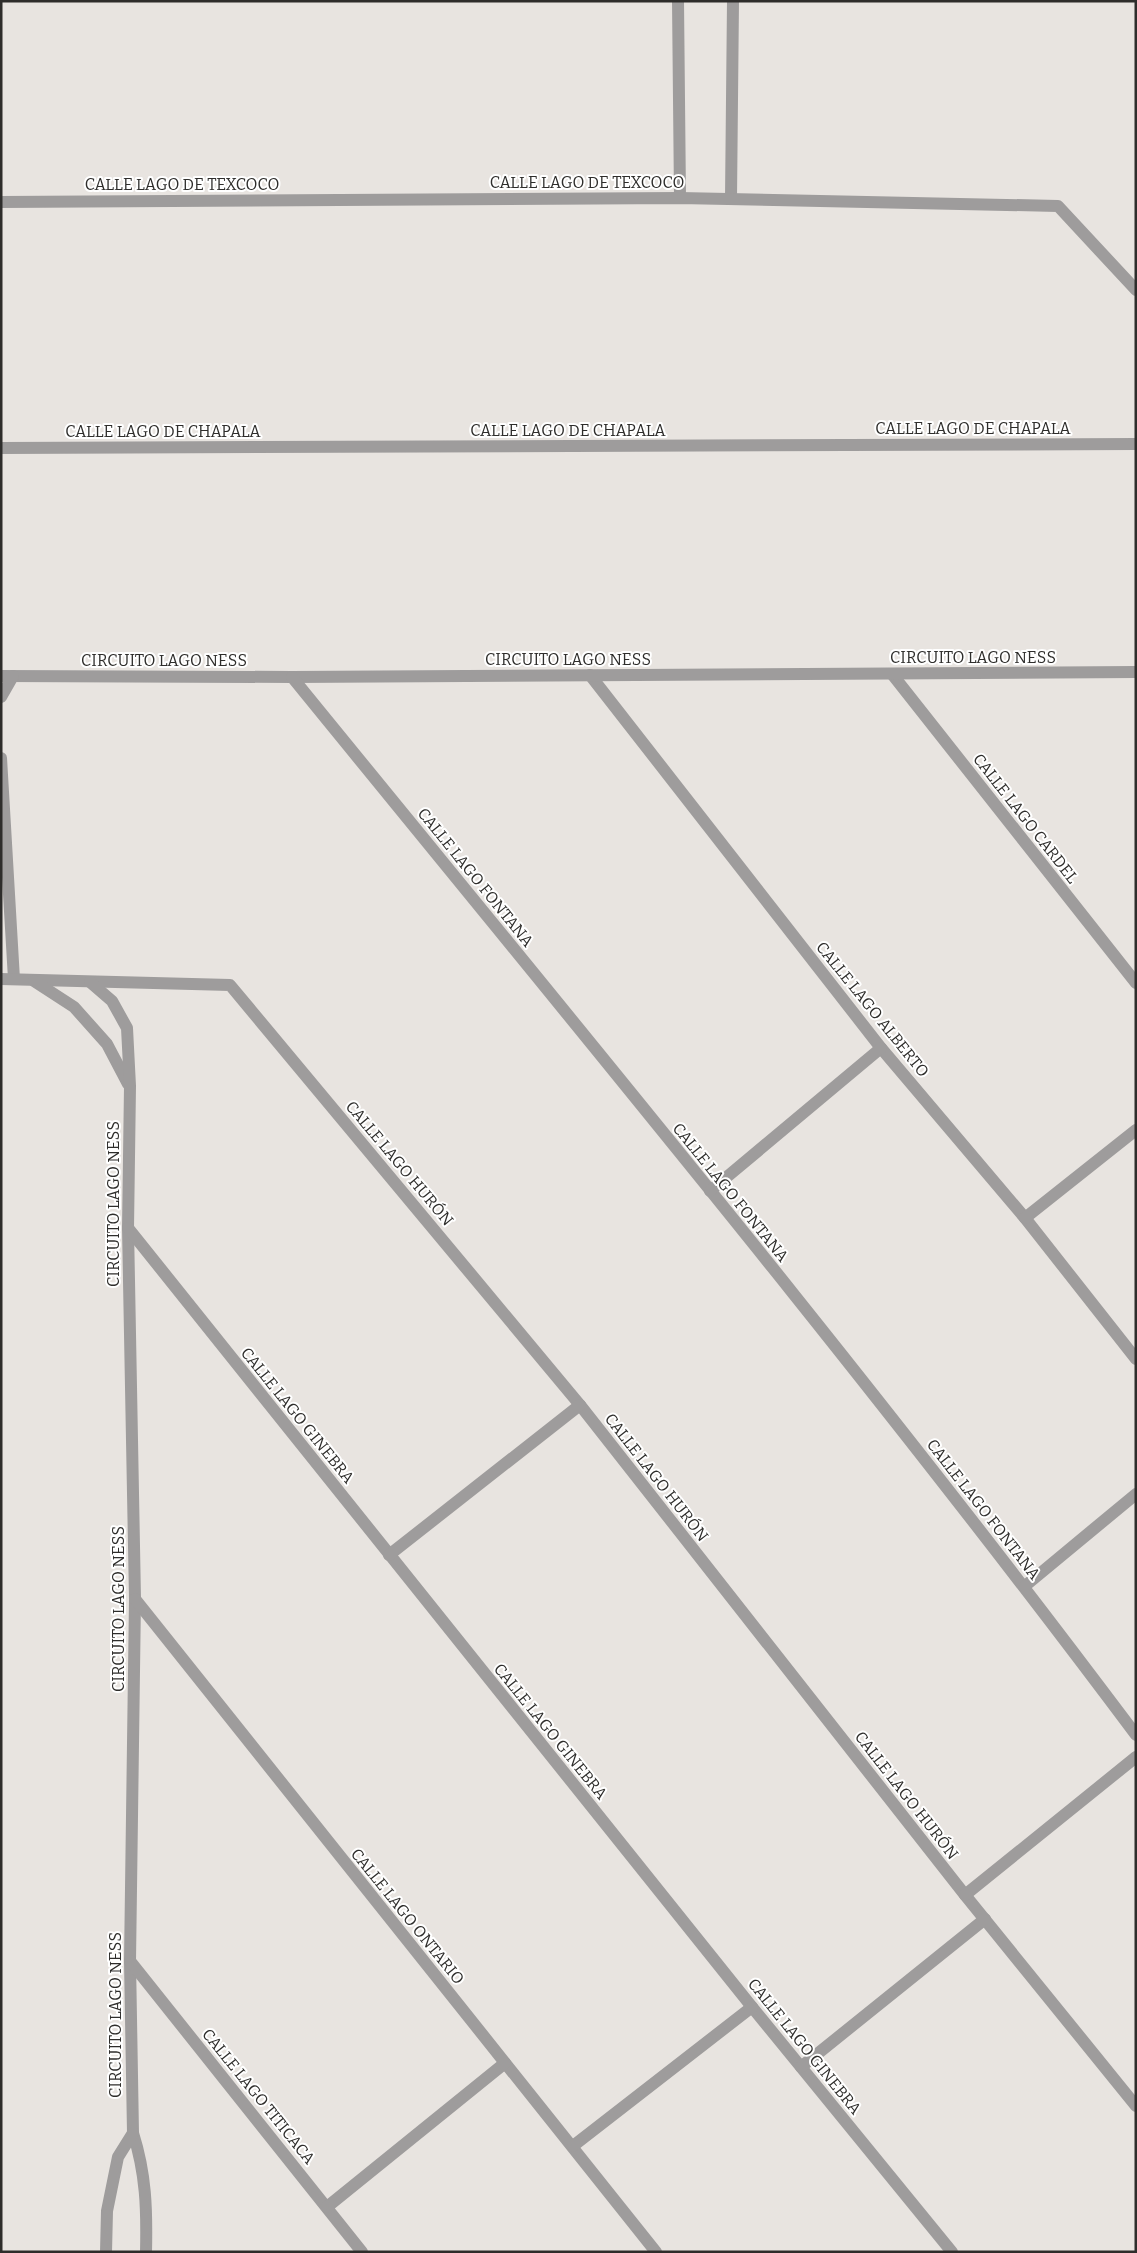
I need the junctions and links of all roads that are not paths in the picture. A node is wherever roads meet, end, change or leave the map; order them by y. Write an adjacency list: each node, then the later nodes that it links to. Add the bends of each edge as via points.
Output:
1 (678, 1): 3 (street)
2 (733, 1): 4 (street)
3 (680, 198): 4 (street, CALLE LAGO DE TEXCOCO); 5 (street, CALLE LAGO DE TEXCOCO)
4 (731, 198): 6 (street, CALLE LAGO DE TEXCOCO, via 1058,206)
5 (1, 202)
6 (1136, 290)
7 (1136, 444): 8 (street, CALLE LAGO DE CHAPALA)
8 (1, 448)
9 (1136, 672): 10 (street, CIRCUITO LAGO NESS)
10 (892, 674): 11 (street, CIRCUITO LAGO NESS); 19 (street, CALLE LAGO CARDEL)
11 (590, 675): 13 (street, CIRCUITO LAGO NESS); 20 (street, CALLE LAGO ALBERTO)
12 (7, 676): 13 (street, CIRCUITO LAGO NESS); 14 (street)
13 (292, 677): 23 (street, CALLE LAGO FONTANA)
14 (1, 697)
15 (1, 758): 16 (street, CIRCUITO LAGO NESS)
16 (7, 979): 17 (street, CIRCUITO LAGO NESS)
17 (34, 981): 18 (street, CALLE LAGO HURÓN); 21 (street, CIRCUITO LAGO NESS, via 74,1007 107,1044)
18 (90, 982): 21 (street, CIRCUITO LAGO NESS, via 112,1001 127,1028); 27 (street, CALLE LAGO HURÓN, via 230,985)
19 (1136, 983)
20 (880, 1048): 23 (street); 24 (street, CALLE LAGO ALBERTO)
21 (130, 1086): 25 (street, CIRCUITO LAGO NESS)
22 (1136, 1130): 24 (street)
23 (710, 1191): 30 (street, CALLE LAGO FONTANA)
24 (1025, 1218): 26 (street, CALLE LAGO ALBERTO)
25 (128, 1228): 29 (street, CALLE LAGO GINEBRA); 31 (street, CIRCUITO LAGO NESS)
26 (1136, 1359)
27 (580, 1405): 29 (street); 34 (street, CALLE LAGO HURÓN)
28 (1136, 1494): 30 (street)
29 (389, 1555): 37 (street, CALLE LAGO GINEBRA)
30 (1025, 1586): 32 (street, CALLE LAGO FONTANA)
31 (135, 1599): 36 (street, CIRCUITO LAGO NESS); 38 (street, CALLE LAGO ONTARIO)
32 (1136, 1735)
33 (1136, 1757): 34 (street)
34 (965, 1895): 35 (street, CALLE LAGO HURÓN)
35 (985, 1919): 39 (street); 40 (street, CALLE LAGO HURÓN)
36 (130, 1961): 41 (street, CIRCUITO LAGO NESS); 43 (street, CALLE LAGO TITICACA)
37 (752, 2007): 39 (street, CALLE LAGO GINEBRA); 42 (street)
38 (504, 2063): 42 (street, CALLE LAGO ONTARIO); 43 (street)
39 (801, 2067): 48 (street, CALLE LAGO GINEBRA)
40 (1136, 2106)
41 (132, 2133): 44 (street, via 118,2157 108,2210); 45 (street, CIRCUITO LAGO NESS, via 141,2158 147,2202)
42 (573, 2146): 47 (street, CALLE LAGO ONTARIO)
43 (327, 2207): 46 (street, CALLE LAGO TITICACA)
44 (106, 2252)
45 (146, 2252)
46 (362, 2252)
47 (656, 2252)
48 (952, 2252)

